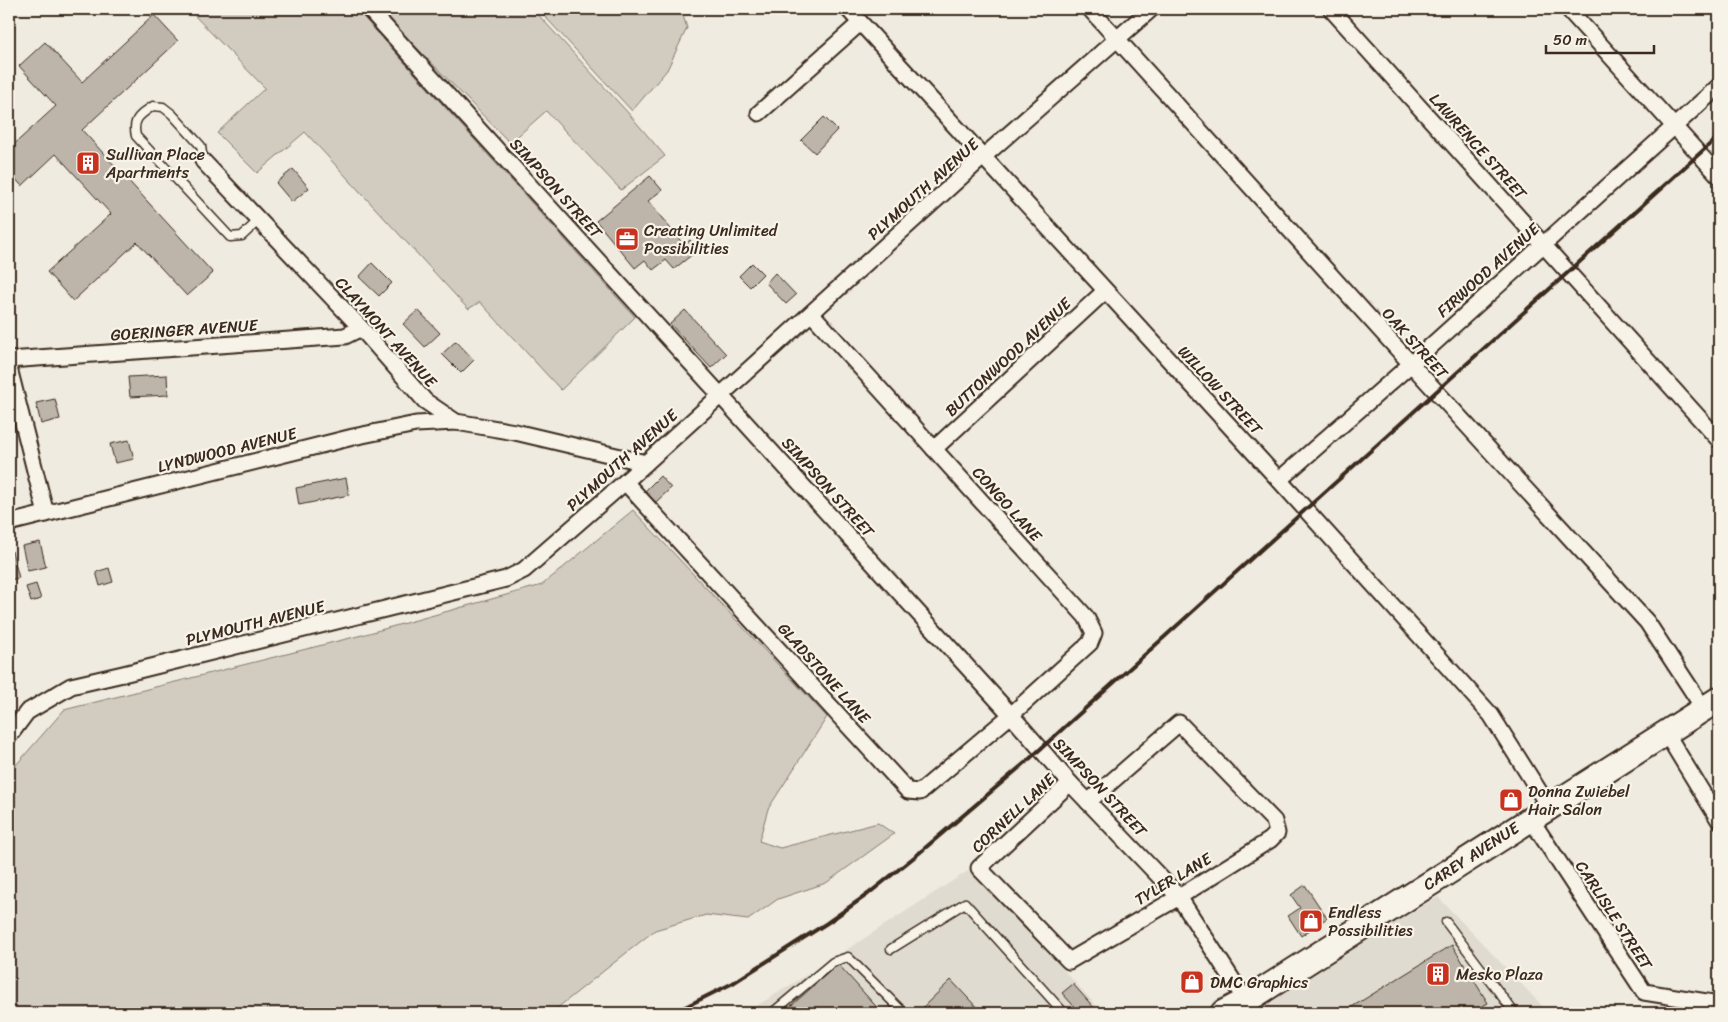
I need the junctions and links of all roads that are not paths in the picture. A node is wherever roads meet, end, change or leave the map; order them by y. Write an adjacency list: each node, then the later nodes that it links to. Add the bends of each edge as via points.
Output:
1 (369, 9): 23 (street, SIMPSON STREET)
2 (848, 9): 7 (street, WILLOW STREET)
3 (1090, 9): 8 (street, OAK STREET)
4 (1151, 9): 8 (street, PLYMOUTH AVENUE)
5 (1331, 9): 16 (street, LAWRENCE STREET)
6 (1568, 9): 11 (street)
7 (860, 22): 10 (street); 12 (street, WILLOW STREET)
8 (1117, 40): 12 (street, PLYMOUTH AVENUE); 21 (street, OAK STREET)
9 (1719, 86): 11 (street, FIRWOOD AVENUE)
10 (759, 113)
11 (1675, 126): 14 (street); 16 (street, FIRWOOD AVENUE)
12 (983, 157): 17 (street, WILLOW STREET); 18 (street, PLYMOUTH AVENUE)
13 (203, 161): 15 (street, CLAYMONT AVENUE); 15 (lane, via 201,146 163,107 153,106 137,117 136,136 230,237 242,236)
14 (1719, 176)
15 (259, 220): 19 (street, CLAYMONT AVENUE)
16 (1542, 244): 21 (street, FIRWOOD AVENUE); 25 (street, LAWRENCE STREET)
17 (1105, 291): 26 (street, BUTTONWOOD AVENUE); 28 (street, WILLOW STREET)
18 (812, 314): 23 (street, PLYMOUTH AVENUE); 26 (street, CONGO LANE)
19 (361, 328): 20 (street, GOERINGER AVENUE, via 345,336); 24 (street, CLAYMONT AVENUE, via 425,402)
20 (9, 360)
21 (1410, 364): 28 (street, FIRWOOD AVENUE); 32 (street, OAK STREET, via 1647,622)
22 (9, 368): 30 (street)
23 (721, 395): 27 (street, PLYMOUTH AVENUE); 33 (street, SIMPSON STREET)
24 (456, 422): 27 (street, CLAYMONT AVENUE, via 515,432); 30 (street, LYNDWOOD AVENUE, via 416,424 353,437)
25 (1719, 440)
26 (934, 448): 33 (street, CONGO LANE, via 1086,617 1094,633 1090,643)
27 (646, 463): 29 (street, PLYMOUTH AVENUE)
28 (1279, 480): 38 (street, WILLOW STREET, via 1491,714)
29 (625, 482): 33 (street, GLADSTONE LANE, via 908,791 920,792); 35 (street, PLYMOUTH AVENUE, via 524,570 506,579 70,686 27,712)
30 (46, 514): 31 (street, LYNDWOOD AVENUE)
31 (9, 523)
32 (1711, 704): 34 (main road, CAREY AVENUE)
33 (1011, 714): 36 (street, SIMPSON STREET)
34 (1666, 733): 38 (main road, CAREY AVENUE); 39 (street)
35 (9, 736)
36 (1070, 784): 37 (street, SIMPSON STREET); 40 (street, CORNELL LANE)
37 (1088, 802): 41 (street, SIMPSON STREET); 41 (street, TYLER LANE, via 1179,723 1274,821 1277,833 1270,840)
38 (1540, 813): 44 (main road, CAREY AVENUE); 45 (street, CARLISLE STREET, via 1644,992)
39 (1719, 820)
40 (979, 868): 41 (street, TYLER LANE, via 1069,961)
41 (1179, 897): 44 (street, SIMPSON STREET)
42 (1446, 922): 46 (lane)
43 (891, 949): 49 (lane, via 965,903)
44 (1246, 1001): 50 (main road, CAREY AVENUE)
45 (1719, 1004)
46 (1513, 1012)
47 (772, 1013): 48 (lane, via 833,962 848,958)
48 (904, 1013)
49 (1064, 1013)
50 (1223, 1013)

